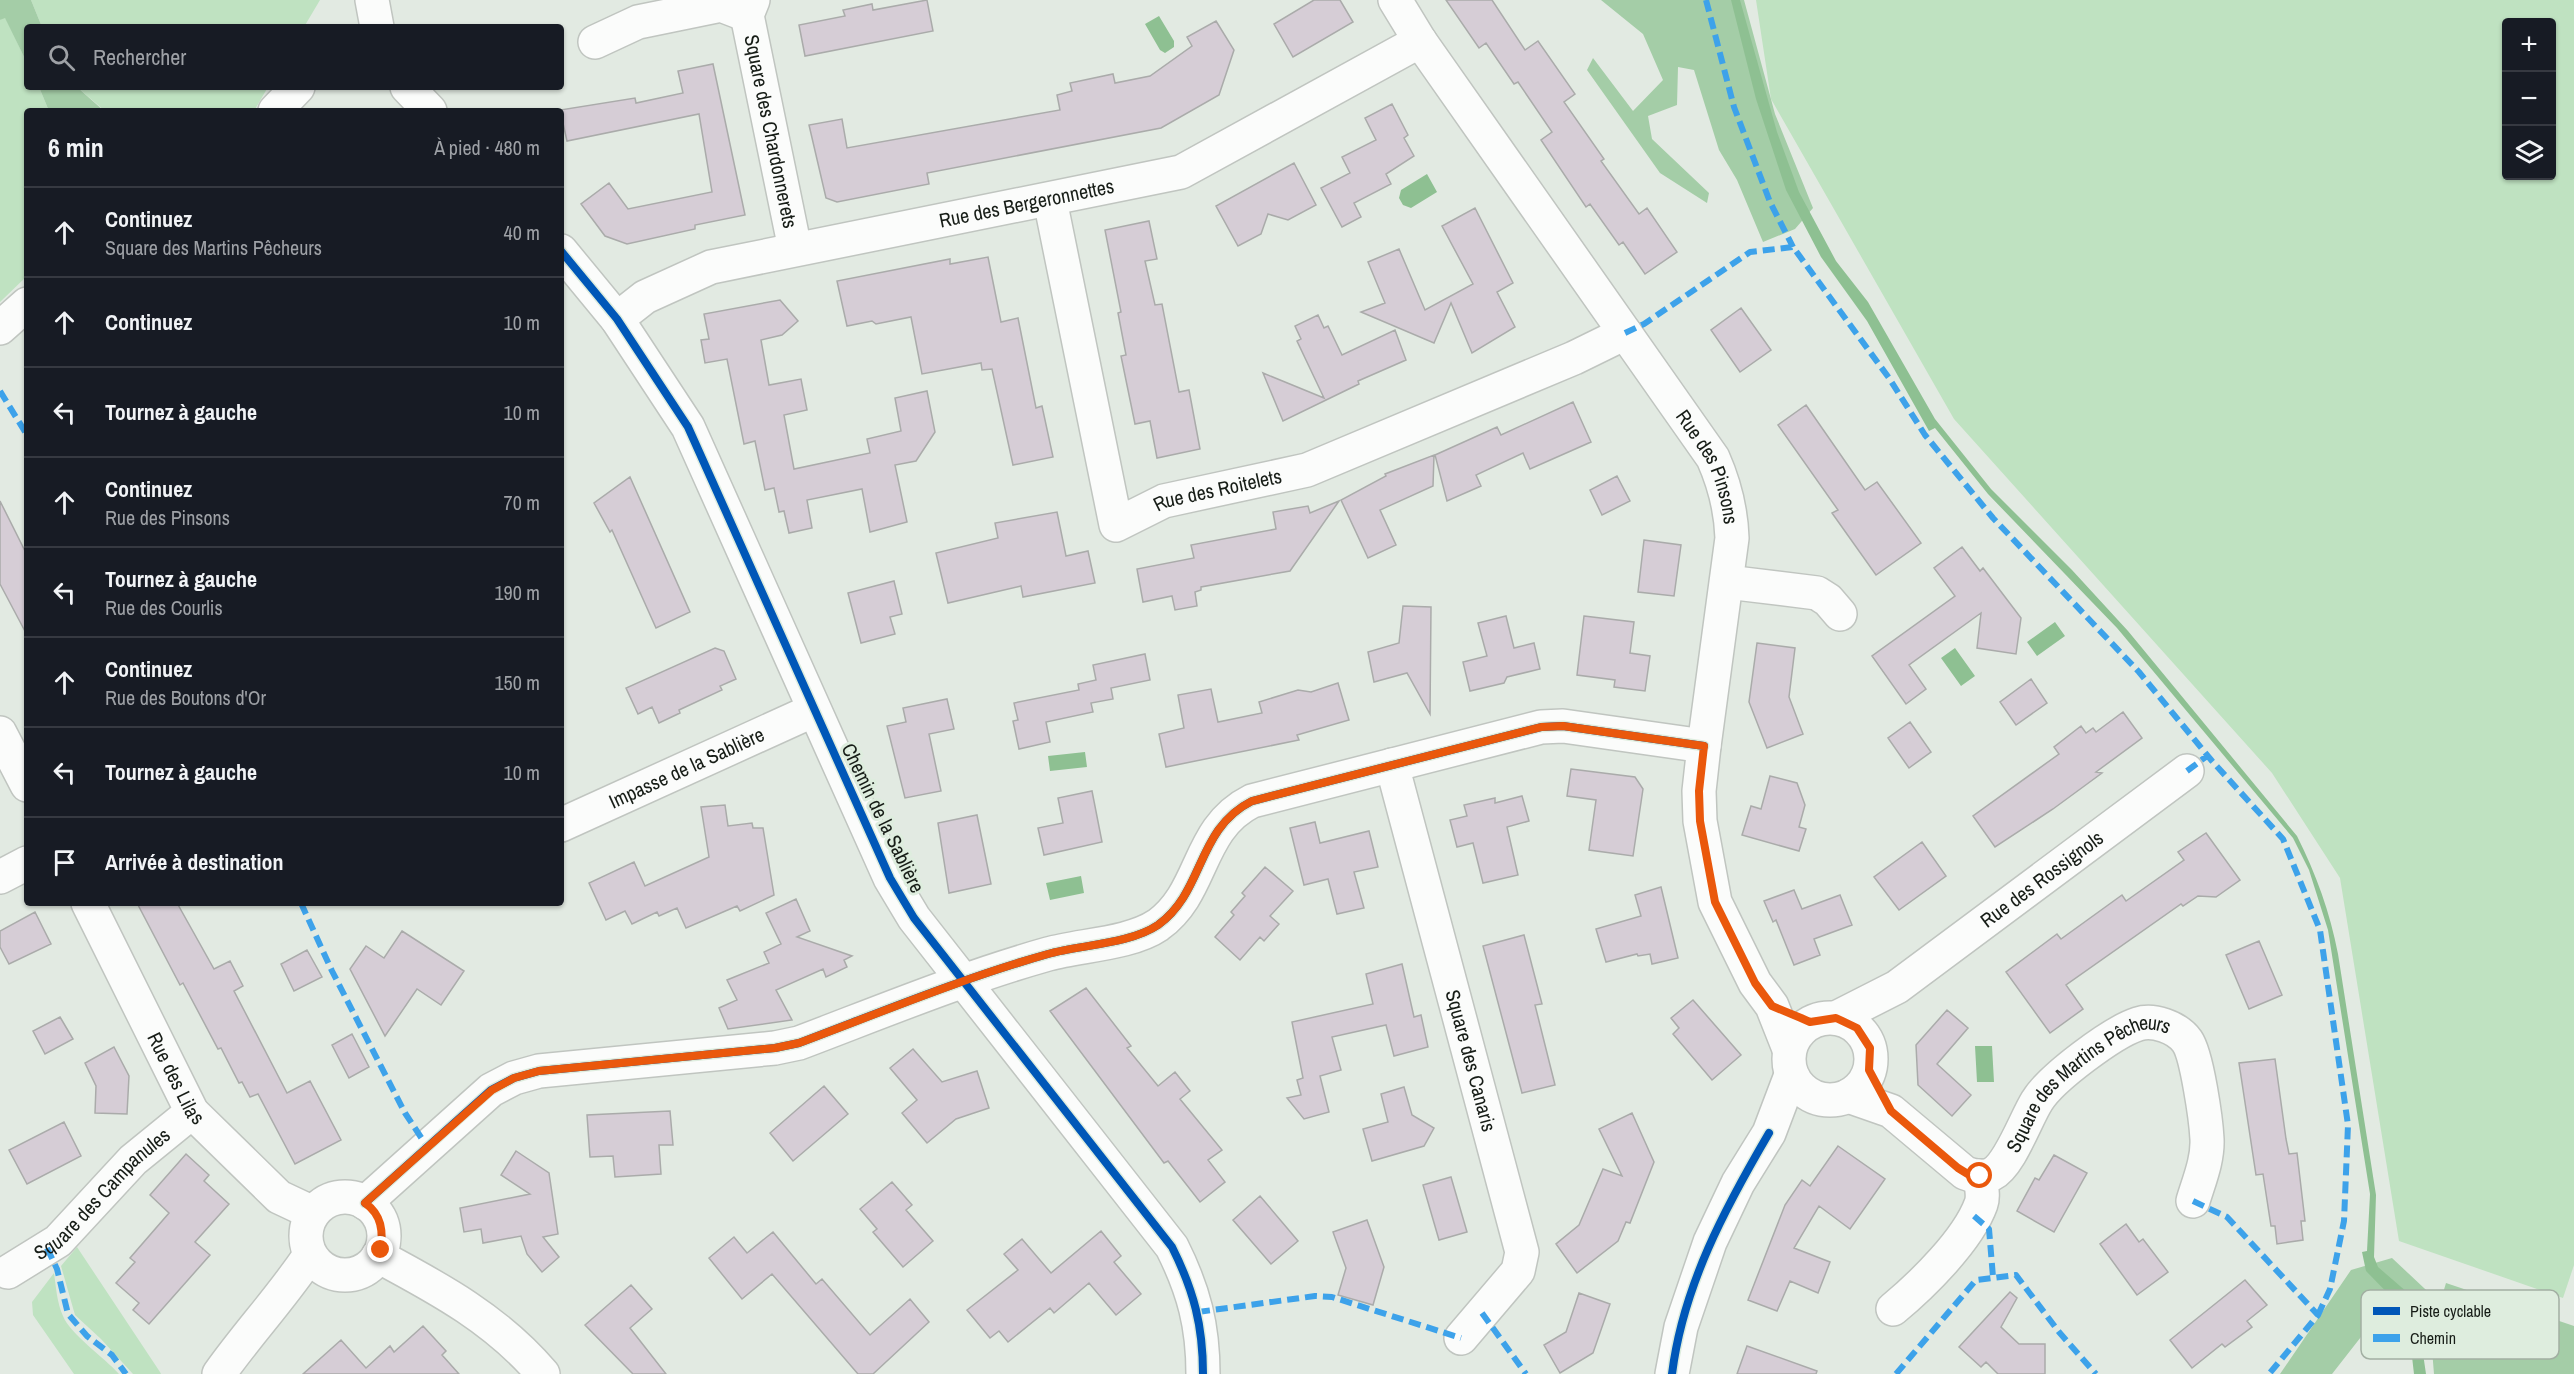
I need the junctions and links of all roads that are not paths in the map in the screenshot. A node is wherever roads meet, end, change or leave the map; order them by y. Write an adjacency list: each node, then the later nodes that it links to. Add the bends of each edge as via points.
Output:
1 (372, 0): 4 (street)
2 (1395, 0): 5 (street, Rue des Pinsons)
3 (750, 8): 6 (street, Square des Chardonnerets, via 721,5 638,22); 12 (street, Square des Chardonnerets)
4 (376, 24)
5 (1420, 41): 11 (street, Rue des Bergeronnettes, via 1181,172); 17 (street, Rue des Pinsons)
6 (595, 42)
7 (295, 90): 9 (street)
8 (410, 90): 10 (street)
9 (278, 108)
10 (427, 108)
11 (1050, 200): 12 (street, Rue des Bergeronnettes); 17 (street, Rue des Roitelets, via 1116,525 1164,501 1307,470)
12 (795, 249): 15 (street, Rue des Bergeronnettes, via 711,267 677,280 645,297)
13 (564, 255): 15 (street, Chemin de la Sablière)
14 (24, 307): 16 (street)
15 (617, 319): 20 (street, Chemin de la Sablière, via 687,427)
16 (0, 328)
17 (1625, 333): 18 (street, Rue des Pinsons, via 1713,458 1725,484 1732,514)
18 (1727, 582): 19 (street, via 1817,593); 22 (street, Rue des Pinsons)
19 (1839, 614)
20 (813, 710): 26 (street, Impasse de la Sablière); 30 (street, Chemin de la Sablière, via 891,878 914,918)
21 (0, 733): 25 (street)
22 (1704, 746): 23 (street, via 1563,726 1541,727); 32 (street, Rue des Pinsons, via 1700,821 1715,902 1755,983)
23 (1392, 765): 30 (street, via 1252,801 1233,810 1218,828 1187,893 1157,926); 49 (street, Square des Canaris, via 1522,1252 1518,1271)
24 (2187, 771): 31 (street, Rue des Rossignols)
25 (24, 779)
26 (564, 824)
27 (24, 865): 28 (street)
28 (0, 877)
29 (89, 906): 39 (street, Rue des Lilas)
30 (963, 982): 43 (street, via 799,1043 539,1071 514,1078 492,1090); 52 (street, Chemin de la Sablière, via 1172,1247 1199,1314)
31 (1897, 987): 33 (street, Rue des Rossignols); 34 (street, Rue des Rossignols)
32 (1772, 1006): 33 (street); 35 (street, Rue des Pinsons)
33 (1823, 1020): 34 (street, via 1857,1028); 35 (street, via 1794,1038)
34 (1865, 1038): 36 (street, via 1870,1048)
35 (1790, 1062): 37 (street, via 1807,1094); 40 (street)
36 (1869, 1070): 37 (street, via 1865,1081); 38 (street, Square des Martins Pêcheurs)
37 (1833, 1097): 38 (street, Square des Martins Pêcheurs); 40 (street)
38 (1891, 1111): 41 (street, Square des Martins Pêcheurs, via 1958,1168 1971,1176)
39 (192, 1112): 44 (street, Rue des Lilas, via 279,1197); 47 (street, Square des Campanules, via 133,1160 58,1241)
40 (1769, 1133): 53 (street, via 1738,1183 1710,1242 1681,1327)
41 (1980, 1176): 42 (street, Square des Martins Pêcheurs, via 1991,1174 2003,1163 2037,1101 2056,1079 2124,1030 2152,1022 2178,1032 2193,1056 2207,1140 2204,1167); 48 (street, Square des Martins Pêcheurs, via 1983,1197 1974,1216 1926,1282)
42 (2193, 1201)
43 (365, 1203): 44 (street, via 353,1198 330,1200); 46 (street, via 383,1228)
44 (313, 1213): 45 (street, via 305,1234)
45 (310, 1256): 46 (street, via 326,1271 348,1276 369,1268); 50 (street)
46 (378, 1256): 51 (street, via 481,1315 520,1347)
47 (8, 1272)
48 (1893, 1309)
49 (1461, 1338)
50 (219, 1374)
51 (543, 1374)
52 (1203, 1374)
53 (1672, 1374)

